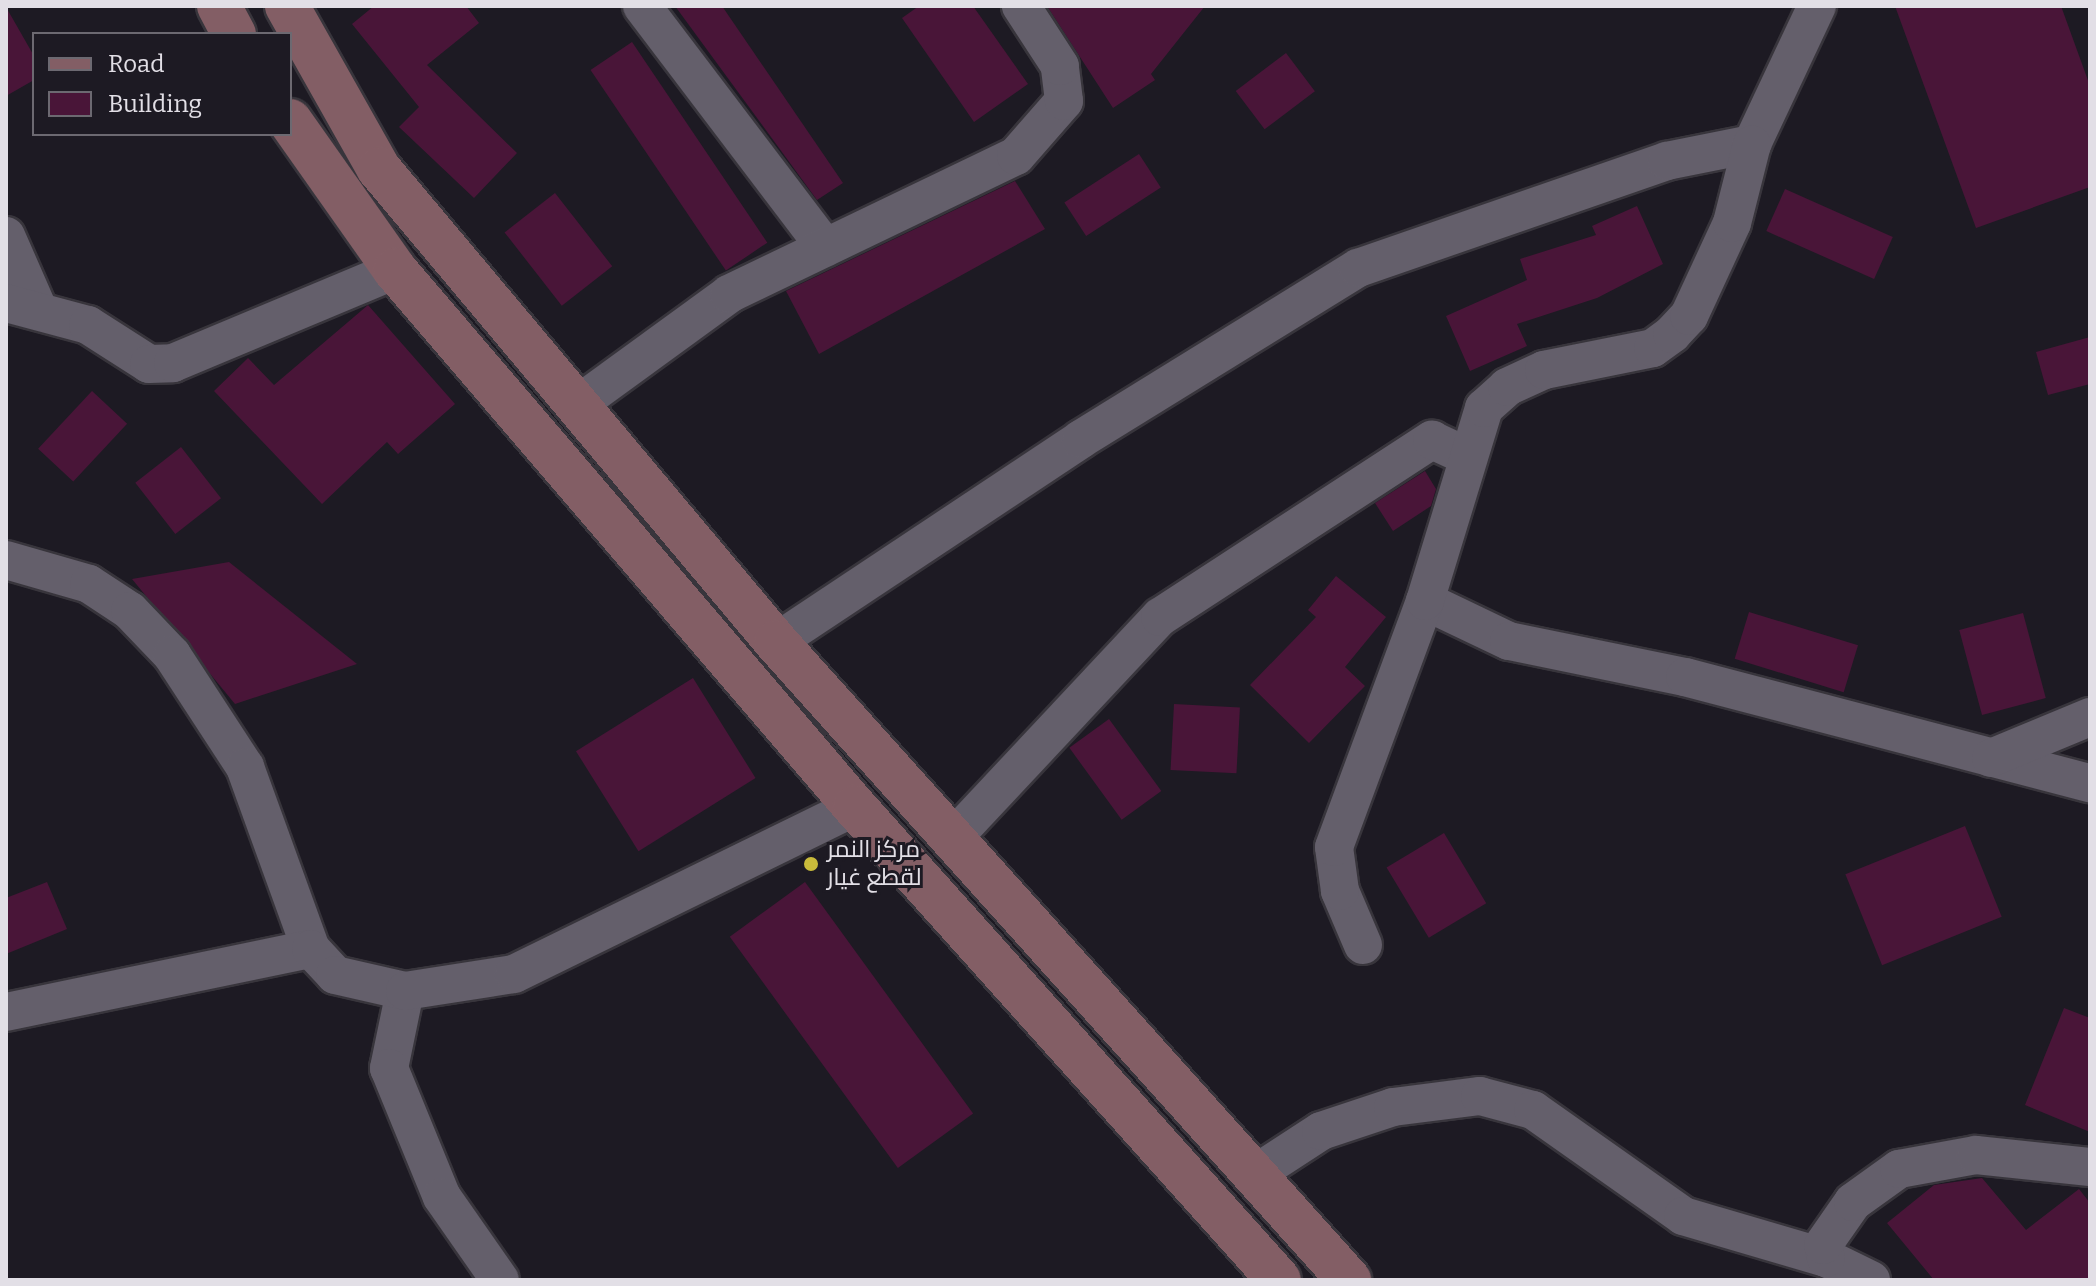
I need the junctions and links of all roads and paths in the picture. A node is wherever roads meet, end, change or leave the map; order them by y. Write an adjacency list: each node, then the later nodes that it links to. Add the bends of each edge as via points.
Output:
1 (219, 6): 6 (street)
2 (287, 6): 13 (street, via 379,169)
3 (642, 6): 10 (street)
4 (1021, 6): 10 (street, via 1060,66 1064,101 1016,156)
5 (1817, 6): 8 (street)
6 (233, 32)
7 (292, 124): 11 (street)
8 (1752, 144): 14 (street, via 1732,223 1689,316 1653,348 1544,370 1507,387 1484,408); 17 (street, via 1667,161 1358,268 1067,447)
9 (6, 236): 12 (street)
10 (825, 247): 13 (street, via 729,294)
11 (395, 270): 12 (street, via 173,363 149,364 88,325); 21 (street)
12 (23, 307)
13 (577, 405): 17 (street)
14 (1468, 457): 16 (street); 22 (street, via 1432,440 1160,617)
15 (6, 560): 26 (street, via 89,584 130,611 172,655 245,767)
16 (1425, 601): 19 (street, via 1509,641 1685,677); 24 (street, via 1334,847 1340,891)
17 (776, 642): 22 (street)
18 (2090, 717): 19 (street)
19 (1991, 758): 20 (street)
20 (2090, 783)
21 (855, 807): 25 (street); 27 (street, via 514,974)
22 (953, 838): 23 (street)
23 (1020, 912): 25 (street); 30 (street)
24 (1363, 945)
25 (979, 948): 33 (street)
26 (311, 949): 27 (street, via 335,975); 28 (street)
27 (405, 991): 32 (street, via 389,1068 442,1197)
28 (6, 1012)
29 (2090, 1167): 31 (street, via 1976,1155 1899,1169 1853,1202 1830,1232)
30 (1252, 1176): 31 (street, via 1321,1131 1393,1107 1480,1096 1533,1110 1683,1216); 34 (street)
31 (1826, 1258): 35 (street)
32 (500, 1280)
33 (1279, 1280)
34 (1349, 1280)
35 (1871, 1280)

